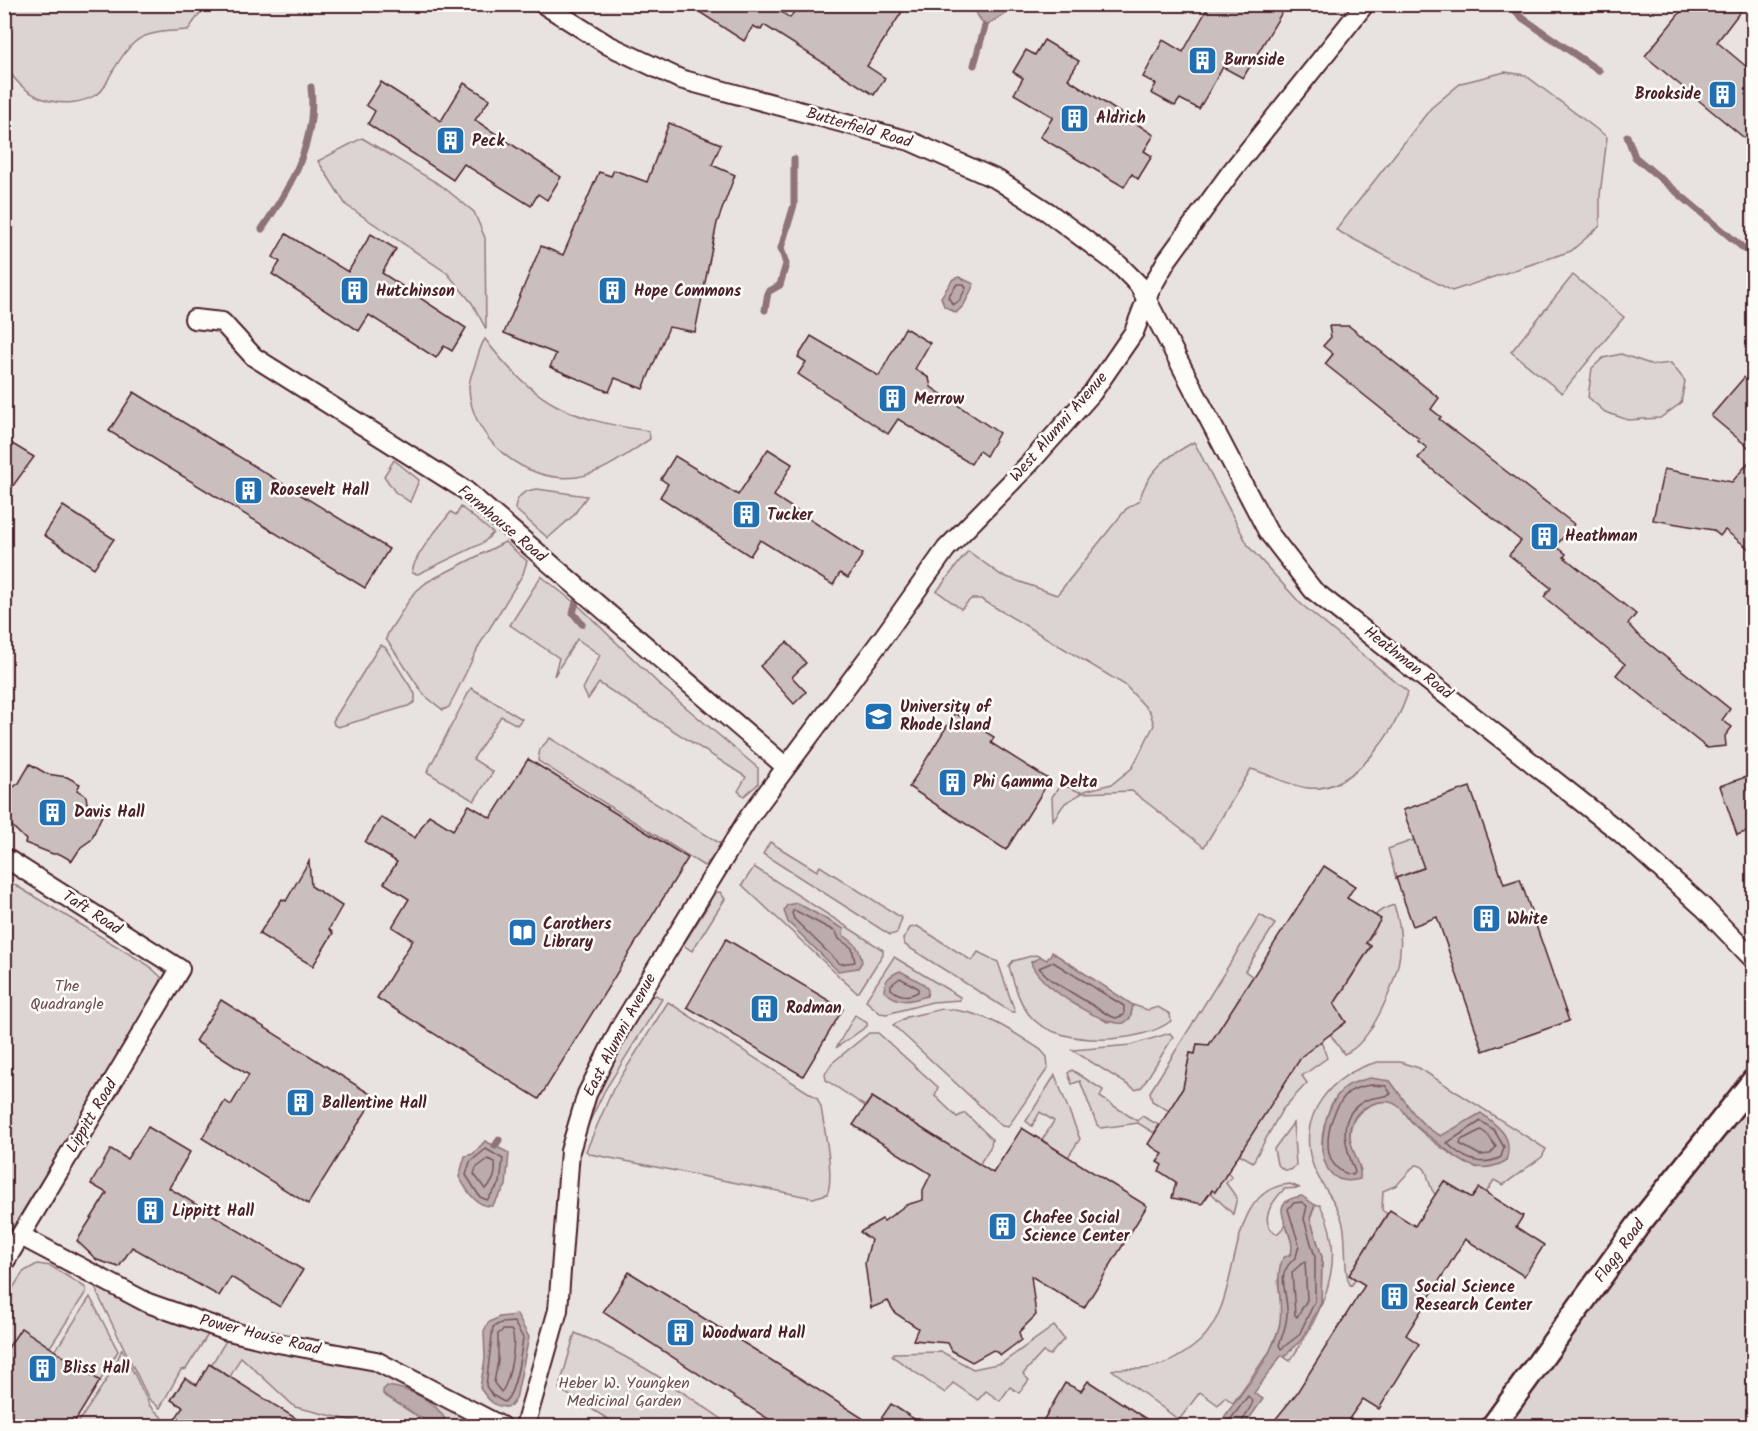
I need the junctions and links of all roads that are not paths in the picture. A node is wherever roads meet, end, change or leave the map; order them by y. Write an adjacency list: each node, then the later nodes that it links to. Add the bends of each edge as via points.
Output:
1 (543, 4): 3 (street, Butterfield Road, via 608,45 680,79 910,141 998,180 1129,272)
2 (1365, 4): 3 (street, West Alumni Avenue, via 1230,172 1161,269)
3 (1146, 299): 5 (street, West Alumni Avenue, via 1134,332 1092,393 946,549); 8 (street, Heathman Road, via 1268,532 1314,590 1622,833)
4 (194, 319): 6 (street, Farmhouse Road, via 222,322 254,357 465,490)
5 (819, 721): 6 (street, East Alumni Avenue)
6 (786, 767): 14 (street, East Alumni Avenue, via 732,844 646,984 587,1094 570,1151 558,1310)
7 (4, 856): 9 (street, Taft Road)
8 (1754, 960)
9 (180, 969): 11 (street, Lippitt Road)
10 (1754, 1080): 15 (street, Flagg Road, via 1644,1217)
11 (21, 1236): 12 (street, Lippitt Road); 13 (street, Power House Road, via 148,1303 225,1330 376,1361)
12 (4, 1263)
13 (501, 1426)
14 (525, 1426)
15 (1493, 1426)

